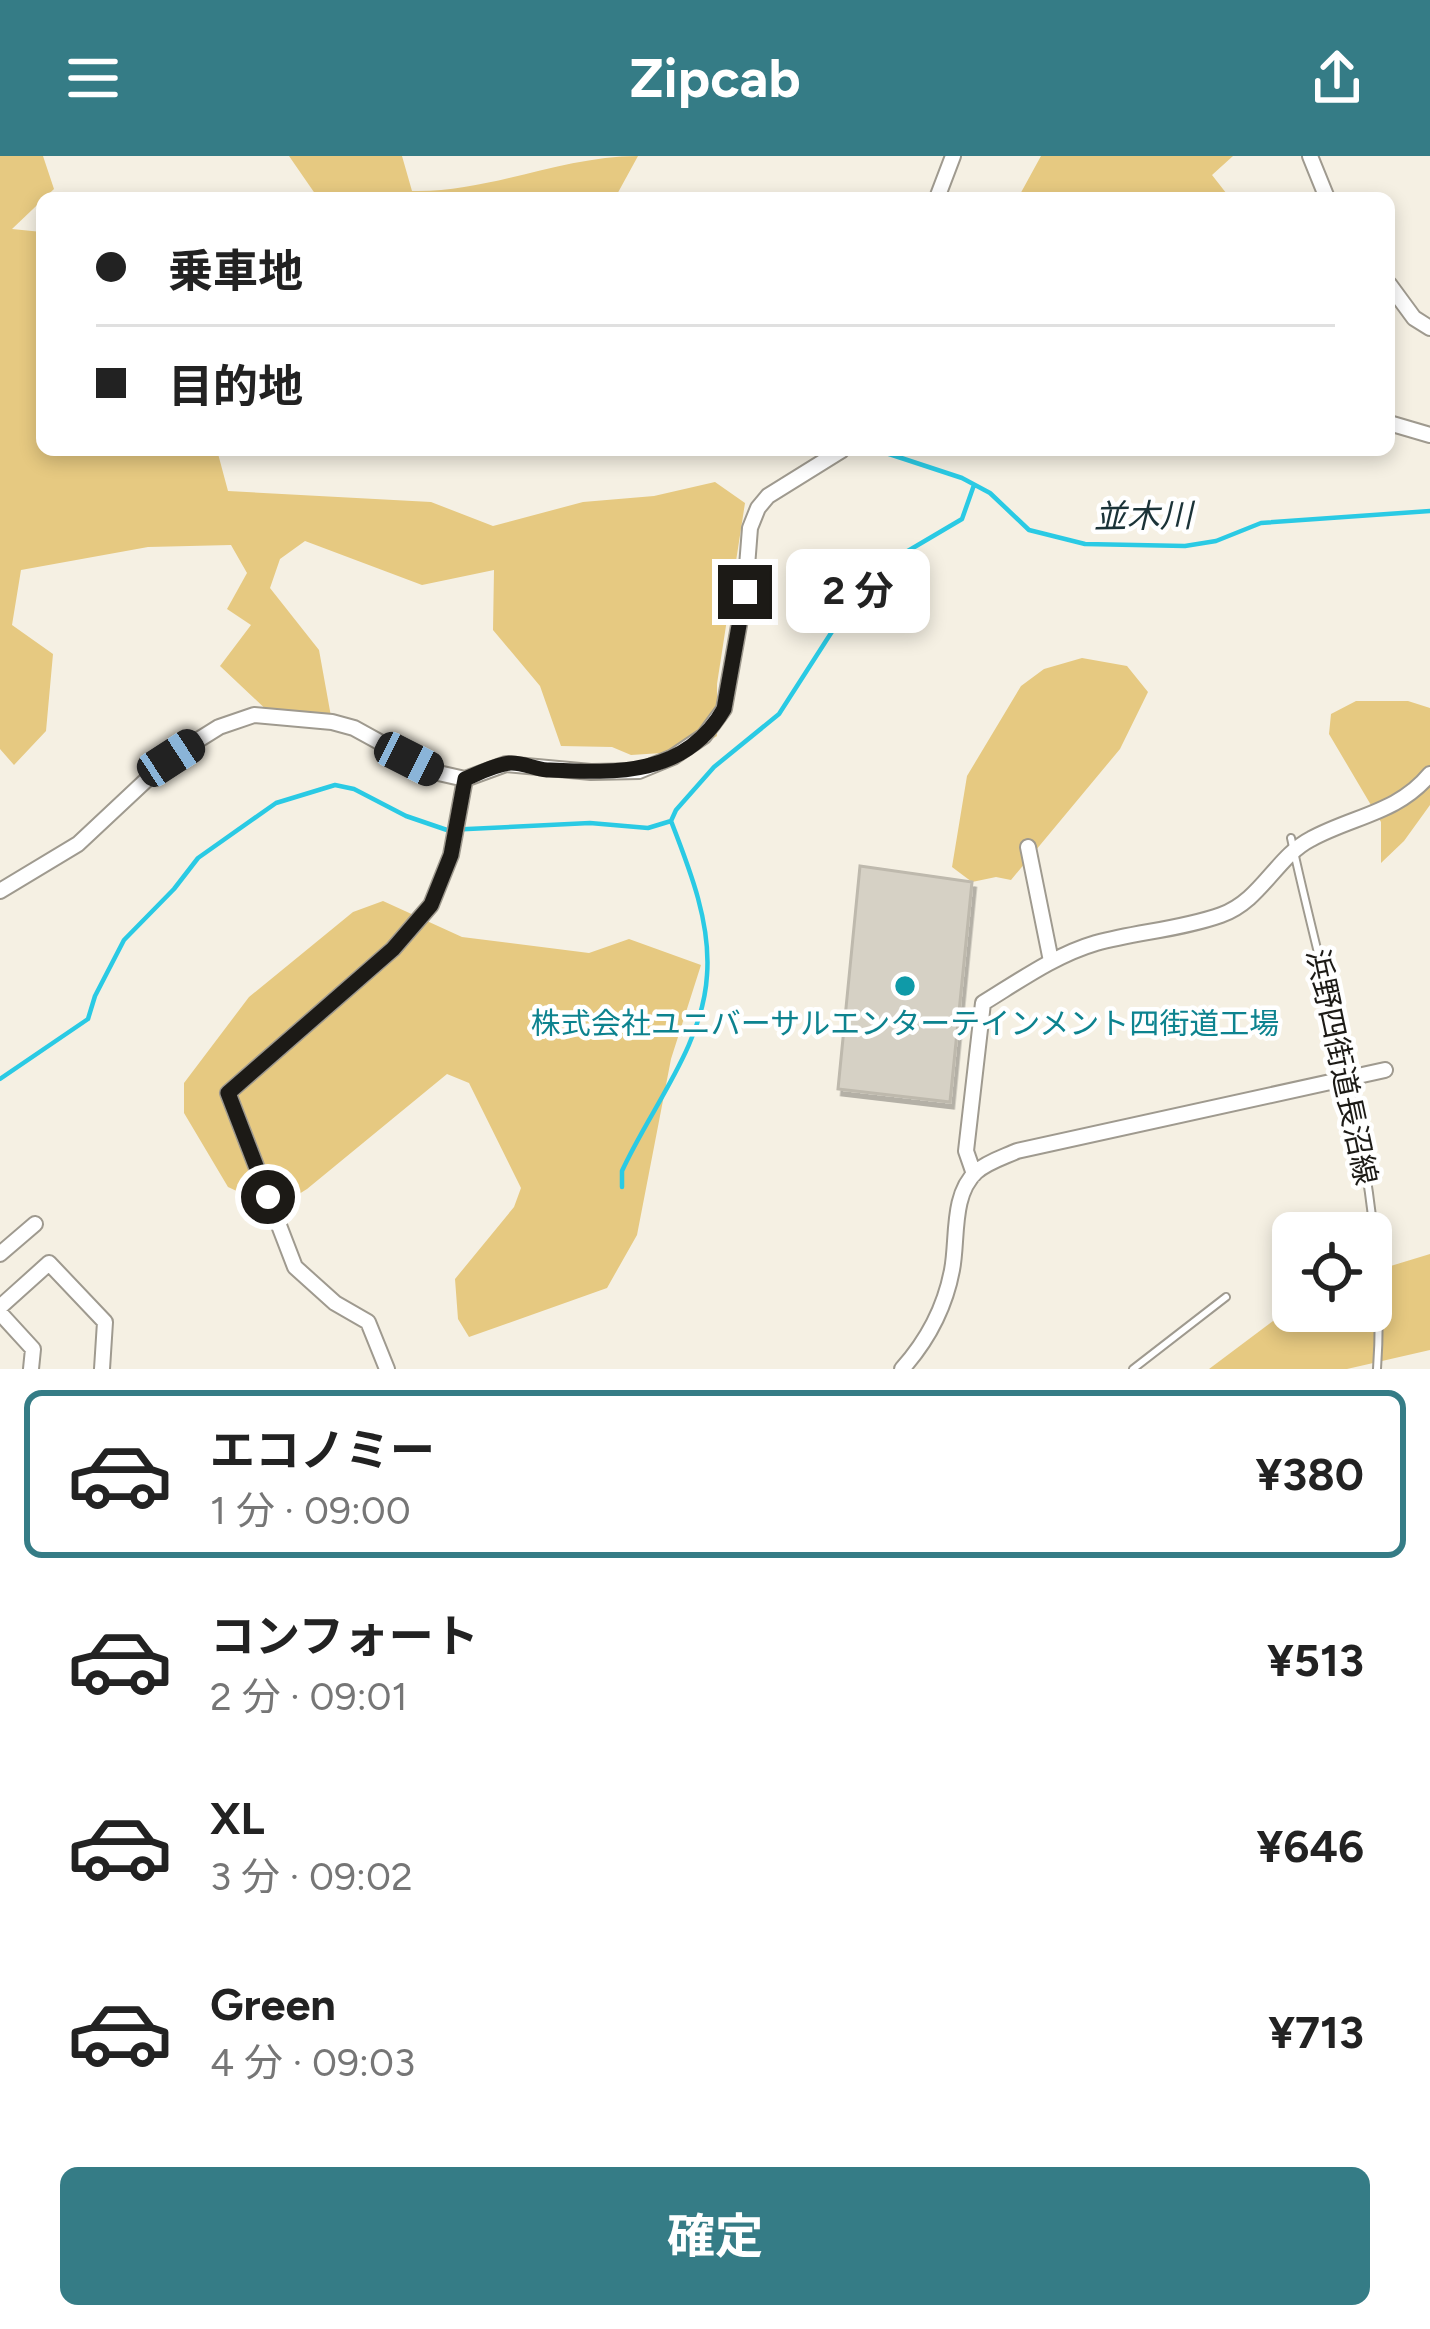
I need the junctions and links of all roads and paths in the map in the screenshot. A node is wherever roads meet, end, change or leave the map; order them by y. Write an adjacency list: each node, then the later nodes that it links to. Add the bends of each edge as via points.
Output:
1 (953, 156): 3 (street)
2 (1310, 156): 4 (street)
3 (939, 192)
4 (1325, 192)
5 (1395, 292): 6 (street)
6 (1430, 328)
7 (1395, 425): 8 (street)
8 (1430, 436)
9 (832, 456): 11 (street, via 758,508 729,693 715,724 691,747 639,771 518,763)
10 (1430, 774): 12 (street, via 1390,808)
11 (465, 779): 14 (street, via 332,722 244,717 171,758 78,844); 25 (street, via 451,855 431,905 393,949 228,1093 295,1267 368,1322)
12 (1293, 844): 15 (street, via 1266,884 1224,914); 17 (lane, 浜野四街道長沼線)
13 (1028, 847): 15 (street)
14 (0, 891)
15 (1051, 961): 18 (street, via 983,1003 966,1151)
16 (1385, 1070): 17 (street)
17 (1345, 1082): 18 (street, via 1017,1151); 28 (lane, 浜野四街道長沼線, via 1375,1234)
18 (974, 1174): 26 (street, via 959,1208 946,1291 923,1344)
19 (35, 1224): 20 (street)
20 (0, 1254)
21 (1226, 1297): 27 (lane)
22 (0, 1310): 23 (street, via 32,1349); 24 (street, via 49,1263 105,1322)
23 (32, 1369)
24 (102, 1369)
25 (387, 1369)
26 (902, 1369)
27 (1133, 1369)
28 (1377, 1369)

